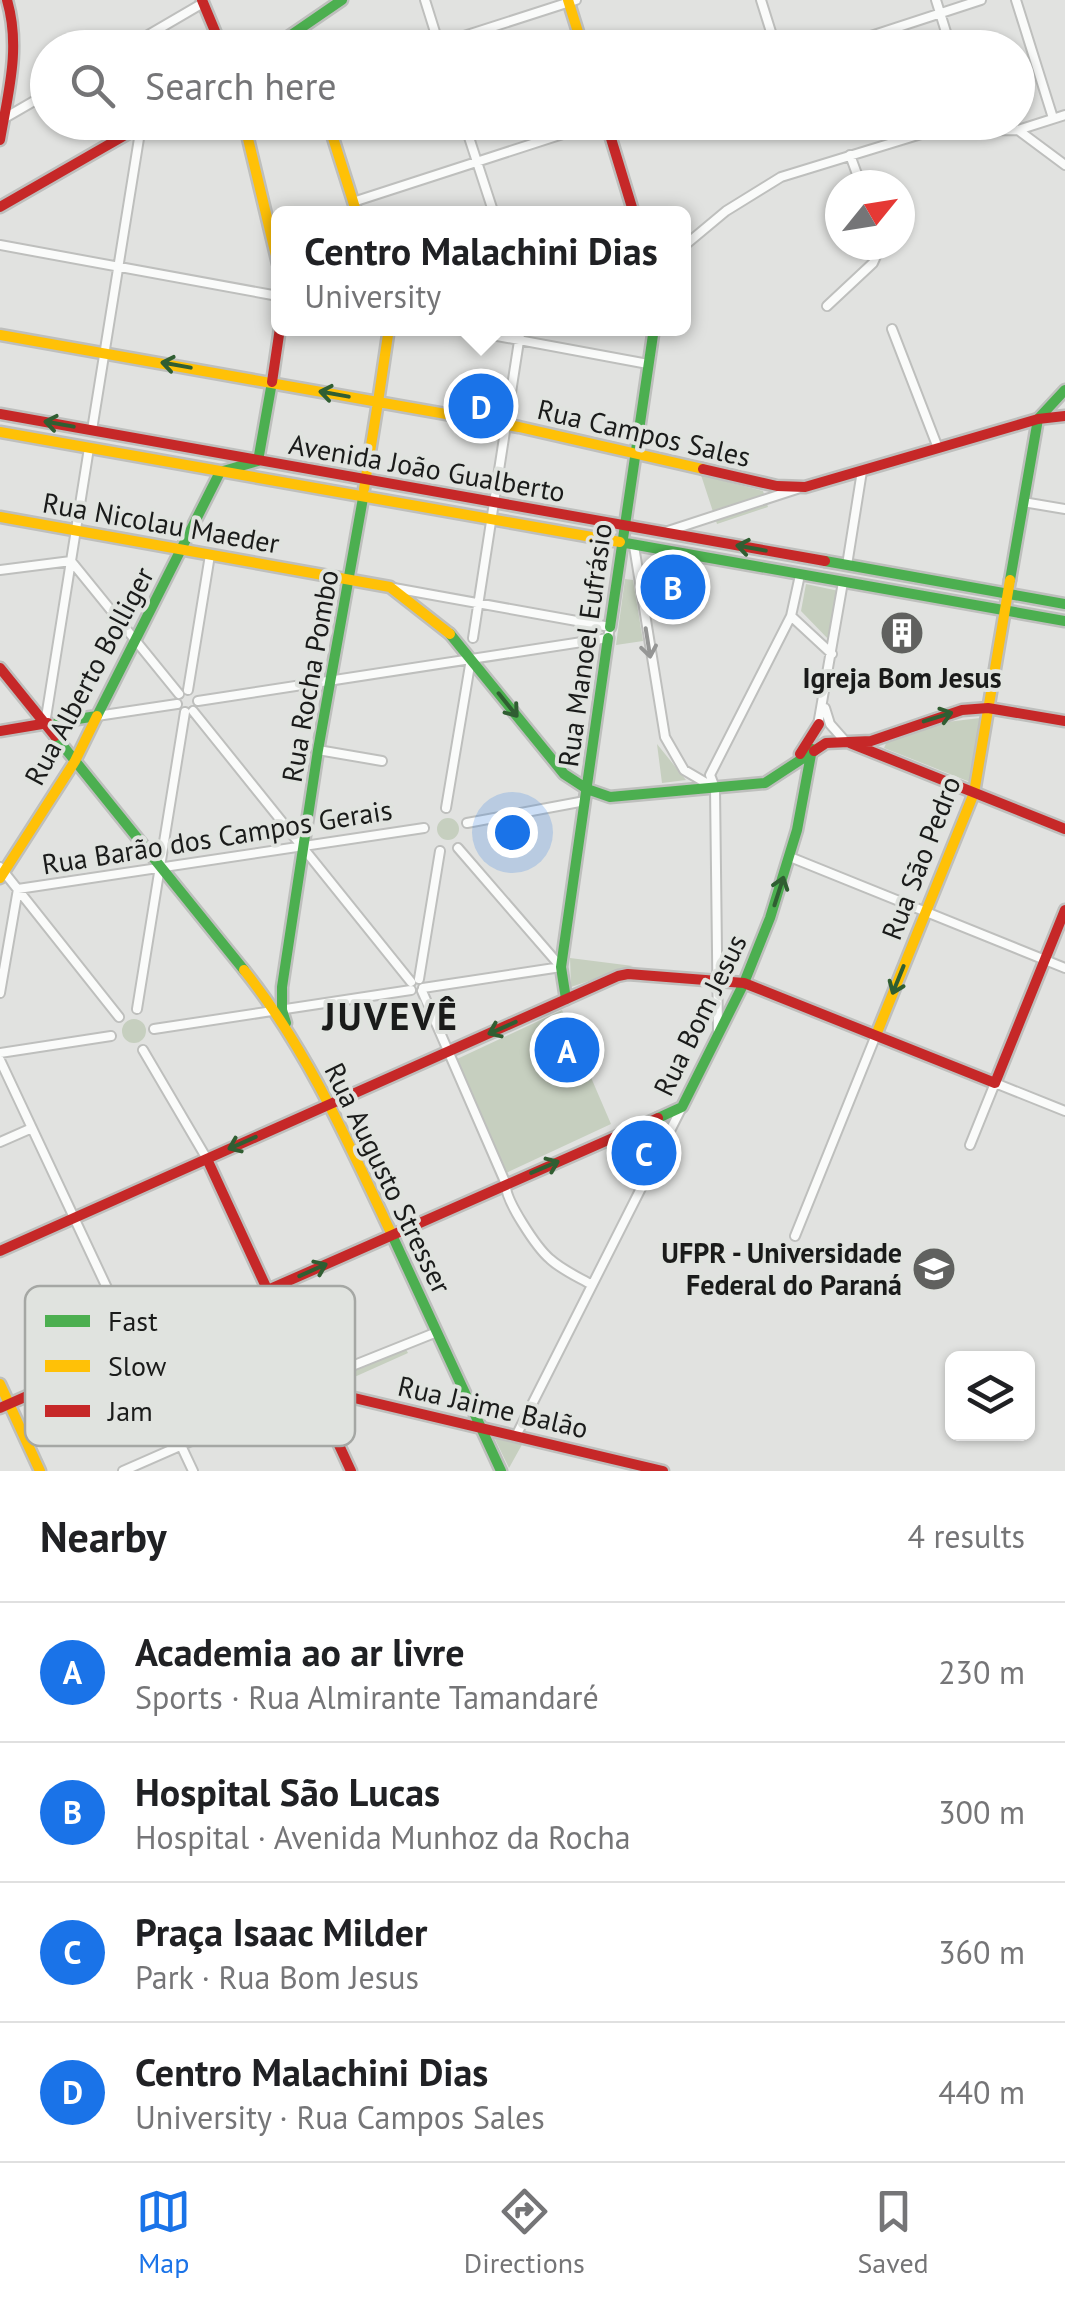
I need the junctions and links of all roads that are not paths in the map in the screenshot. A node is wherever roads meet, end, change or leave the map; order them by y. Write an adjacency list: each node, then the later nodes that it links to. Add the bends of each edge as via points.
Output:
1 (342, 0): 13 (main road)
2 (425, 0): 14 (street)
3 (762, 0): 17 (street)
4 (936, 0): 10 (street)
5 (982, 0): 10 (street)
6 (1016, 0): 20 (street)
7 (4, 1): 24 (main road, via 14,59)
8 (571, 1): 15 (street); 16 (main road)
9 (202, 2): 11 (street); 12 (main road)
10 (940, 13): 18 (street); 19 (street)
11 (156, 30)
12 (214, 30)
13 (298, 30)
14 (435, 30)
15 (487, 30)
16 (578, 30)
17 (771, 30)
18 (889, 30)
19 (945, 30)
20 (1026, 30)
21 (1035, 59): 25 (street)
22 (30, 103): 24 (street)
23 (1065, 114): 25 (street)
24 (3, 118): 27 (main road)
25 (1054, 118): 26 (street)
26 (1035, 124)
27 (0, 140)
28 (116, 140): 41 (main road)
29 (141, 140): 50 (street)
30 (248, 140): 46 (main road)
31 (334, 140): 42 (main road)
32 (470, 140): 38 (street)
33 (546, 140): 38 (street)
34 (609, 140): 45 (main road)
35 (901, 140): 37 (street)
36 (1031, 140): 39 (street)
37 (850, 155): 40 (street); 47 (street, via 766,184)
38 (477, 162): 43 (street); 44 (street)
39 (1065, 166)
40 (856, 170)
41 (0, 206)
42 (354, 206)
43 (360, 206)
44 (491, 206)
45 (631, 206)
46 (271, 235)
47 (691, 240)
48 (0, 245): 50 (street)
49 (874, 260): 52 (street)
50 (119, 267): 51 (street); 61 (street)
51 (271, 295)
52 (827, 306)
53 (892, 330): 73 (street)
54 (0, 335): 61 (main road, Rua Campos Sales)
55 (279, 336): 63 (main road)
56 (387, 336): 65 (main road, Rua Rocha Pombo)
57 (495, 336): 60 (street)
58 (520, 336): 60 (street)
59 (653, 336): 62 (main road, Rua Manoel Eufrásio)
60 (520, 341): 62 (street); 69 (street)
61 (105, 352): 63 (main road, Rua Campos Sales, one-way to 61); 70 (street)
62 (648, 364): 74 (main road, Rua Manoel Eufrásio)
63 (272, 382): 65 (main road, Rua Campos Sales, one-way to 63); 75 (main road)
64 (1065, 390): 68 (main road)
65 (378, 402): 69 (main road, Rua Campos Sales); 80 (main road, Rua Rocha Pombo)
66 (0, 414): 70 (main road, Avenida João Gualberto, one-way to 66)
67 (1065, 416): 68 (main road)
68 (1038, 419): 73 (main road); 81 (main road, Rua São Pedro)
69 (507, 425): 74 (main road, Rua Campos Sales); 82 (street)
70 (92, 430): 75 (main road, Avenida João Gualberto)
71 (0, 432): 72 (main road, Avenida João Gualberto)
72 (90, 448): 77 (main road, Avenida João Gualberto); 87 (street)
73 (938, 448): 76 (main road)
74 (636, 452): 79 (main road, Rua Campos Sales, via 766,485); 86 (main road, Rua Manoel Eufrásio)
75 (258, 460): 77 (main road); 78 (main road); 80 (main road, Avenida João Gualberto)
76 (862, 470): 79 (main road); 93 (street)
77 (220, 472): 78 (main road, Avenida João Gualberto); 90 (main road, Rua Alberto Bolliger)
78 (255, 478): 80 (main road, Avenida João Gualberto)
79 (805, 487): 88 (street)
80 (364, 489): 82 (main road, Avenida João Gualberto); 85 (main road, Avenida João Gualberto); 98 (main road, Rua Rocha Pombo)
81 (1024, 502): 83 (street); 101 (main road, Rua São Pedro)
82 (494, 503): 85 (street); 86 (main road, Avenida João Gualberto)
83 (1065, 509)
84 (0, 517): 87 (main road, Rua Nicolau Maeder)
85 (492, 521): 89 (main road, Avenida João Gualberto); 102 (street)
86 (625, 526): 88 (main road, Avenida João Gualberto); 89 (main road, Rua Manoel Eufrásio)
87 (76, 530): 90 (main road, Rua Nicolau Maeder); 92 (street)
88 (664, 533): 93 (main road, Avenida João Gualberto, one-way to 88)
89 (628, 545): 94 (main road, Rua Manoel Eufrásio); 96 (street); 97 (main road, Avenida João Gualberto)
90 (181, 550): 91 (main road, Rua Nicolau Maeder); 110 (main road, Rua Alberto Bolliger)
91 (210, 555): 98 (main road, Rua Nicolau Maeder); 116 (street)
92 (72, 561): 95 (street); 110 (street); 123 (street)
93 (846, 565): 101 (main road, Avenida João Gualberto)
94 (619, 568): 96 (street); 108 (main road, Rua Manoel Eufrásio)
95 (0, 570)
96 (637, 570): 133 (street, one-way to 133, via 665,738 684,770)
97 (800, 574): 99 (main road, Avenida João Gualberto); 105 (street)
98 (350, 580): 100 (main road, Rua Nicolau Maeder); 115 (main road, Rua Rocha Pombo)
99 (843, 582): 104 (main road, Avenida João Gualberto); 112 (street, Rua Bom Jesus)
100 (390, 588): 102 (street, Rua Nicolau Maeder); 113 (main road, via 430,614)
101 (1008, 593): 103 (main road, Avenida João Gualberto); 104 (main road, Rua São Pedro)
102 (478, 604): 107 (street, Rua Nicolau Maeder); 109 (street)
103 (1065, 604)
104 (1005, 610): 106 (main road, Avenida João Gualberto); 119 (main road, Rua São Pedro)
105 (791, 616): 112 (street); 133 (street, via 710,774)
106 (1065, 621)
107 (590, 624): 108 (street, Rua Nicolau Maeder); 111 (street)
108 (609, 633): 111 (street); 135 (main road, Rua Manoel Eufrásio)
109 (473, 638)
110 (136, 640): 116 (street); 121 (main road, Rua Alberto Bolliger)
111 (591, 641): 113 (street)
112 (832, 654): 118 (street, Rua Bom Jesus)
113 (471, 659): 115 (street); 135 (main road, one-way to 135); 136 (street)
114 (0, 668): 123 (main road)
115 (331, 680): 117 (street); 129 (main road, Rua Rocha Pombo)
116 (181, 696): 117 (street); 120 (street); 121 (street)
117 (198, 700): 120 (street)
118 (824, 704): 124 (street, Rua Bom Jesus); 127 (street)
119 (988, 708): 122 (main road); 127 (main road, one-way to 119, via 871,741 941,715); 134 (main road, Rua São Pedro)
120 (189, 711): 140 (street); 144 (street)
121 (92, 717): 123 (main road); 130 (main road, Rua Alberto Bolliger)
122 (1065, 721)
123 (51, 723): 125 (main road); 126 (main road)
124 (819, 724): 128 (street, Rua Bom Jesus); 132 (main road)
125 (3, 730): 126 (main road)
126 (55, 736): 130 (main road)
127 (845, 741): 128 (main road); 134 (main road)
128 (812, 749): 132 (main road); 143 (main road, Rua Bom Jesus)
129 (318, 750): 131 (street); 140 (main road, Rua Rocha Pombo)
130 (75, 760): 144 (main road); 145 (main road, Rua Alberto Bolliger)
131 (382, 761)
132 (794, 762): 133 (main road, via 765,783)
133 (715, 788): 135 (main road, via 623,798); 152 (street)
134 (974, 793): 139 (main road); 148 (main road, Rua São Pedro)
135 (586, 795): 137 (street); 150 (main road, Rua Manoel Eufrásio)
136 (446, 808)
137 (467, 823)
138 (424, 828): 140 (street, Rua Barão dos Campos Gerais)
139 (1065, 828)
140 (303, 848): 144 (street, Rua Barão dos Campos Gerais); 154 (street); 155 (main road, Rua Rocha Pombo)
141 (458, 848): 150 (street)
142 (440, 851): 154 (street)
143 (790, 857): 148 (street); 153 (main road, Rua Bom Jesus, one-way to 143)
144 (161, 868): 146 (street, Rua Barão dos Campos Gerais); 156 (main road); 159 (street)
145 (1, 872): 146 (street)
146 (18, 889): 157 (street); 161 (street)
147 (1065, 910): 149 (main road)
148 (926, 912): 149 (street); 166 (main road, Rua São Pedro, one-way to 166)
149 (1045, 960): 151 (street); 170 (main road)
150 (561, 967): 154 (street); 158 (main road, Rua Manoel Eufrásio)
151 (1065, 968)
152 (718, 981): 153 (main road); 158 (main road, via 623,974); 164 (street)
153 (744, 983): 164 (main road, Rua Bom Jesus); 166 (main road)
154 (417, 986): 160 (street); 168 (street)
155 (282, 988): 156 (main road, via 272,994); 160 (main road, Rua Rocha Pombo)
156 (260, 990): 160 (main road)
157 (0, 993)
158 (566, 999): 168 (main road, one-way to 168)
159 (137, 1010)
160 (278, 1010): 162 (street); 163 (main road, Rua Rocha Pombo)
161 (118, 1016)
162 (154, 1029)
163 (289, 1032): 171 (main road, Rua Augusto Stresser)
164 (718, 1035): 172 (main road, Rua Bom Jesus)
165 (111, 1036): 169 (street)
166 (876, 1036): 170 (main road); 181 (street, Rua São Pedro)
167 (143, 1050): 177 (street)
168 (448, 1052): 171 (main road); 178 (street)
169 (0, 1056): 174 (street)
170 (995, 1083): 173 (street); 176 (street)
171 (332, 1104): 177 (main road, one-way to 177); 180 (main road, Rua Augusto Stresser)
172 (682, 1107): 178 (main road, one-way to 172); 183 (street, Rua Bom Jesus)
173 (1065, 1110)
174 (32, 1128): 175 (street); 179 (street)
175 (0, 1142)
176 (970, 1145)
177 (206, 1160): 179 (main road); 185 (main road)
178 (506, 1184): 180 (main road); 183 (street, via 510,1204 545,1254)
179 (74, 1218): 182 (main road); 184 (street)
180 (392, 1234): 186 (main road, one-way to 180); 187 (main road, Rua Augusto Stresser)
181 (796, 1236)
182 (0, 1251)
183 (592, 1285): 195 (street, Rua Bom Jesus)
184 (106, 1286)
185 (265, 1286)
186 (276, 1286)
187 (437, 1332): 188 (street); 192 (main road, Rua Augusto Stresser)
188 (355, 1365)
189 (0, 1384): 191 (main road)
190 (355, 1398): 193 (main road, Rua Jaime Balão)
191 (5, 1406): 196 (main road)
192 (472, 1408): 193 (main road); 194 (main road, Rua Augusto Stresser)
193 (454, 1421): 194 (main road, Rua Jaime Balão)
194 (481, 1428): 195 (main road, Rua Jaime Balão); 206 (main road, Rua Augusto Stresser)
195 (516, 1436): 201 (main road, Rua Jaime Balão)
196 (25, 1443)
197 (27, 1446): 202 (main road)
198 (179, 1446): 203 (street)
199 (182, 1446): 204 (street)
200 (339, 1446): 205 (main road)
201 (649, 1469): 207 (main road, Rua Jaime Balão)
202 (40, 1471)
203 (123, 1471)
204 (194, 1471)
205 (351, 1471)
206 (501, 1471)
207 (663, 1471)

